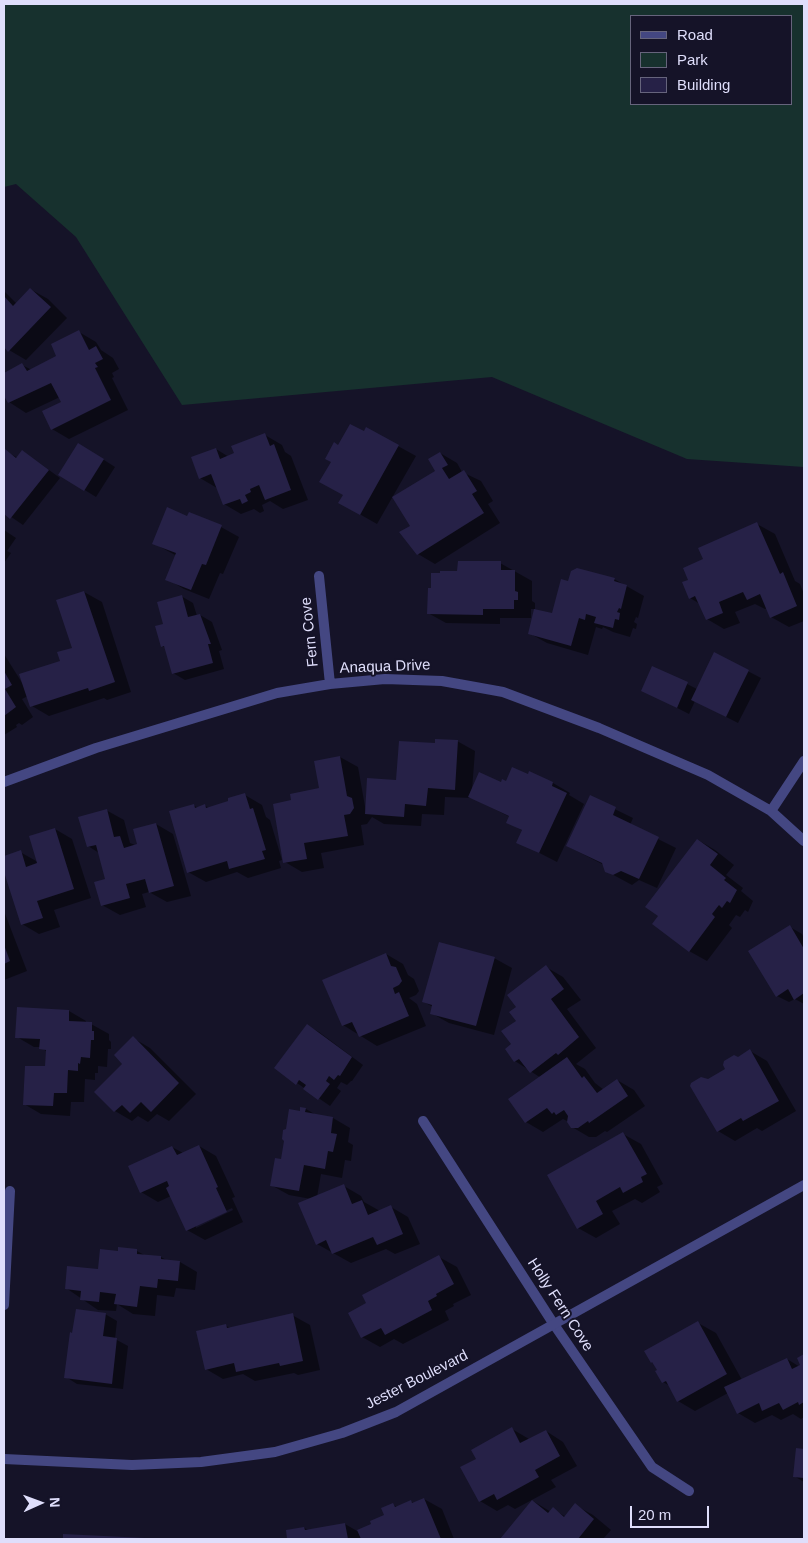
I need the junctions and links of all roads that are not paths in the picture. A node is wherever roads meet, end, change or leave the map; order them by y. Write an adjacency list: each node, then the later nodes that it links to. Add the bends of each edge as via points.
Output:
1 (319, 576): 2 (street, Fern Cove)
2 (330, 684): 4 (street, Anaqua Drive, via 277,693 96,748); 5 (street, Anaqua Drive, via 385,679 442,681 503,692 599,728 708,775)
3 (804, 760): 5 (street)
4 (4, 782)
5 (771, 811): 6 (street, Anaqua Drive)
6 (804, 841)
7 (423, 1121): 11 (street, Holly Fern Cove)
8 (804, 1185): 11 (street, Jester Boulevard)
9 (10, 1191): 10 (street)
10 (4, 1305)
11 (553, 1323): 12 (street, Jester Boulevard, via 396,1412 342,1433 275,1452 201,1462 132,1465); 13 (street, Holly Fern Cove, via 652,1467)
12 (4, 1459)
13 (689, 1490)

